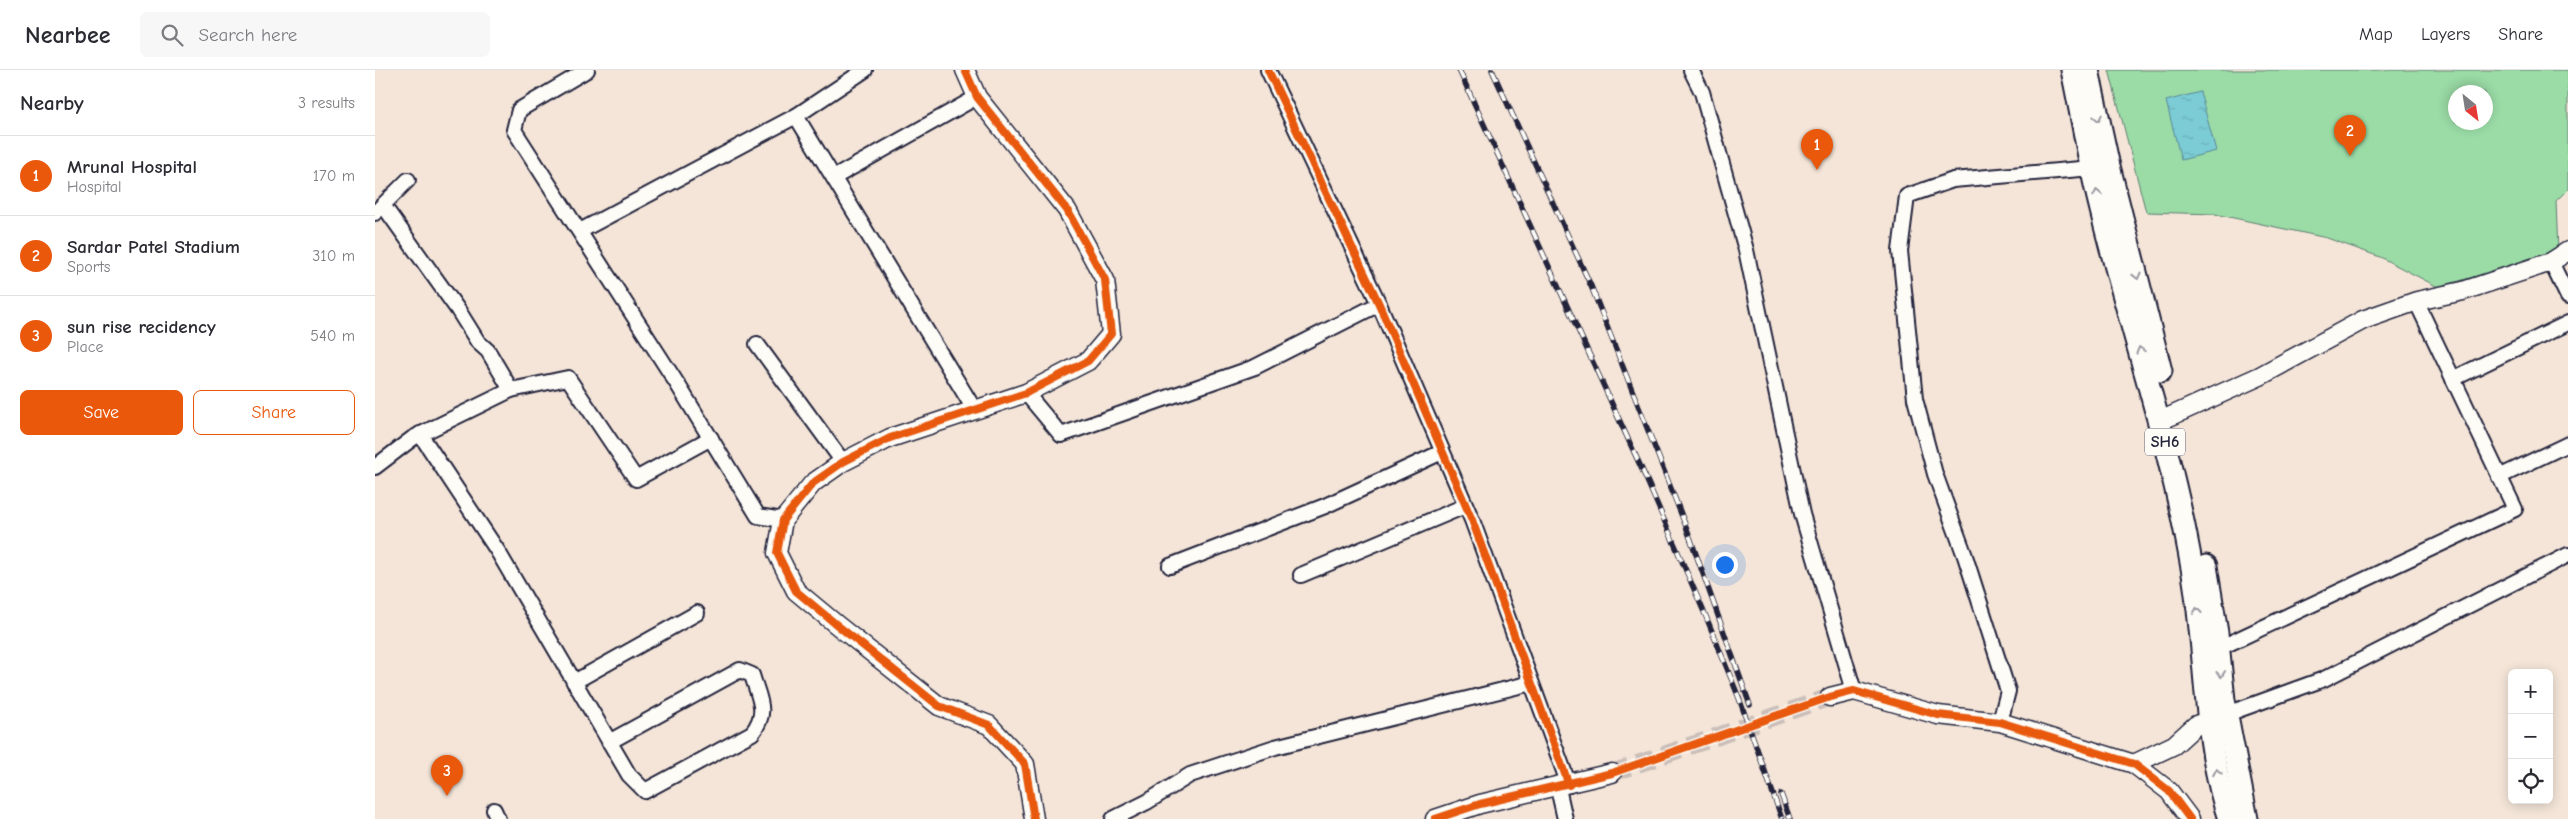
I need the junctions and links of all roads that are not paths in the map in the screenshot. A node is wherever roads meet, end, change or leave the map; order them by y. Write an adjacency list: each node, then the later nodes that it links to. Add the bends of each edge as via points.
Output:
1 (587, 70): 14 (street, via 519,110 514,130)
2 (865, 70): 9 (street)
3 (965, 70): 8 (street)
4 (1268, 70): 19 (street)
5 (1691, 70): 43 (street, via 1702,92 1746,250 1802,514)
6 (2072, 70): 10 (main road, SH6)
7 (2088, 70): 26 (main road, one-way to 26)
8 (977, 97): 11 (street); 24 (street, via 1067,210 1105,280 1111,334 1089,361)
9 (796, 116): 11 (street); 14 (street)
10 (2092, 168): 26 (main road, SH6, one-way to 10, via 2101,209); 46 (street, via 1953,180 1907,196 1901,252 1915,399 1935,474 2008,691)
11 (835, 177): 25 (street)
12 (408, 180): 13 (street)
13 (379, 209): 23 (street, via 458,310 478,342 489,352)
14 (580, 231): 28 (street)
15 (2568, 251): 16 (street)
16 (2551, 262): 17 (street); 18 (street)
17 (2568, 297)
18 (2416, 301): 22 (street); 26 (street, via 2363,320 2261,376)
19 (1379, 304): 24 (street, via 1255,367 1061,435); 30 (street)
20 (2568, 323): 22 (street)
21 (757, 344): 31 (street)
22 (2453, 379): 33 (street)
23 (511, 390): 27 (street); 28 (street, via 568,378 636,479)
24 (1026, 393): 25 (street)
25 (974, 409): 31 (street, via 890,438)
26 (2166, 419): 40 (main road, via 2205,564)
27 (420, 434): 32 (street); 41 (street, via 497,550)
28 (711, 438): 35 (street, via 759,516)
29 (2568, 444): 33 (street)
30 (1442, 452): 34 (street); 37 (street, via 1325,506)
31 (843, 462): 35 (street, via 813,483)
32 (375, 467)
33 (2499, 477): 40 (street, via 2515,509)
34 (1465, 506): 38 (street); 42 (street)
35 (783, 520): 51 (street, via 777,554 796,591 939,706 989,725 1025,764)
36 (2568, 555): 45 (street, via 2324,679)
37 (1170, 566)
38 (1301, 575)
39 (697, 613): 41 (street)
40 (2210, 652): 45 (main road)
41 (575, 682): 47 (street)
42 (1531, 683): 50 (street); 52 (street, via 1256,753 1190,775)
43 (1854, 691): 44 (street); 46 (street, via 1938,715)
44 (1830, 697)
45 (2217, 718): 48 (street, via 2197,725 2174,745); 56 (main road, one-way to 45, via 2217,773); 57 (main road)
46 (2001, 722): 48 (street)
47 (609, 742): 47 (street, via 740,670 752,675 763,713 761,722 752,733 645,790 629,775)
48 (2133, 764): 55 (street, via 2169,791)
49 (1612, 773): 50 (street)
50 (1564, 786): 53 (street, via 1479,804); 54 (street)
51 (1033, 819)
52 (1113, 819)
53 (1435, 819)
54 (1565, 819)
55 (2190, 819)
56 (2229, 819)
57 (2247, 819)

